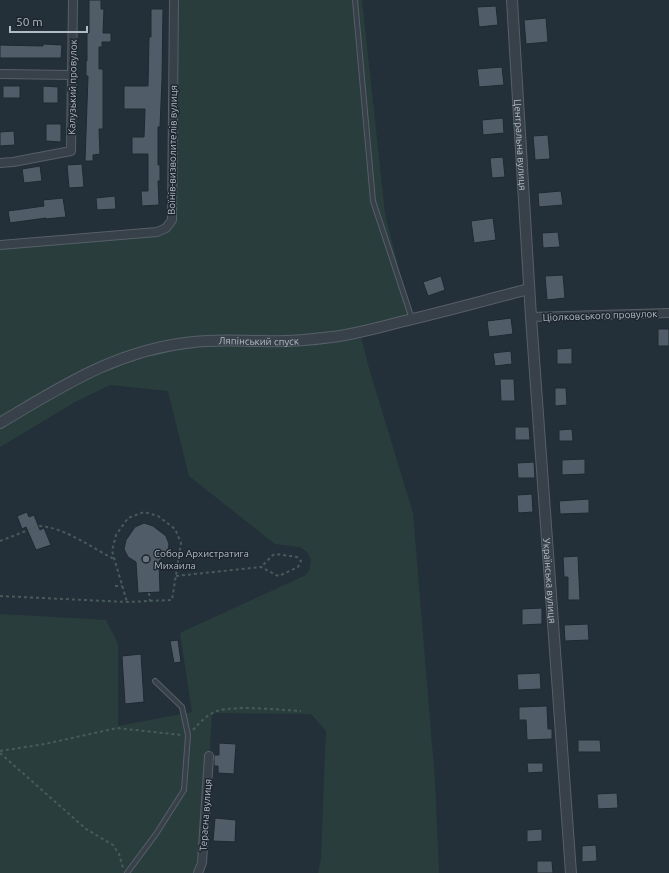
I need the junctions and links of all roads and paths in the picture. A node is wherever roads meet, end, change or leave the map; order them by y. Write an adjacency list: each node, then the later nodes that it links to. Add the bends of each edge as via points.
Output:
1 (73, 0): 6 (street, Калузький провулок)
2 (174, 0): 8 (street, Воїнів-визволителів вулиця, via 172,220 166,228 157,232)
3 (355, 0): 12 (lane, via 373,201)
4 (512, 0): 9 (street, Центральна вулиця)
5 (0, 74): 6 (street)
6 (72, 75): 7 (street, Калузький провулок, via 71,150)
7 (0, 163)
8 (0, 245)
9 (529, 289): 11 (street, Українська вулиця); 12 (street, Ляпінський спуск)
10 (669, 313): 11 (street, Ціолковського провулок)
11 (530, 317): 31 (street, Українська вулиця)
12 (412, 320): 13 (street, Ляпінський спуск, via 314,339 216,340 163,346 99,367)
13 (0, 423)
14 (0, 541): 15 (path, via 45,526 69,535)
15 (115, 560): 17 (path, via 112,551 116,535 128,518 144,512 158,516 175,529 180,543); 19 (path)
16 (261, 567): 16 (path, via 276,554 297,557 301,561 298,567 279,576); 17 (path)
17 (176, 576): 22 (path, via 172,600)
18 (115, 586): 19 (path)
19 (122, 586): 23 (path)
20 (149, 593): 22 (path)
21 (0, 596): 23 (path)
22 (150, 601): 23 (path)
23 (127, 602)
24 (155, 681): 26 (lane, via 182,707)
25 (301, 711): 26 (path, via 235,708 219,710 204,717)
26 (188, 735): 27 (path, via 118,728); 29 (lane, via 184,790 156,834)
27 (0, 752): 29 (path, via 86,829 113,845)
28 (209, 756): 30 (street, Терасна вулиця, via 202,862)
29 (125, 873)
30 (198, 873)
31 (570, 873)

